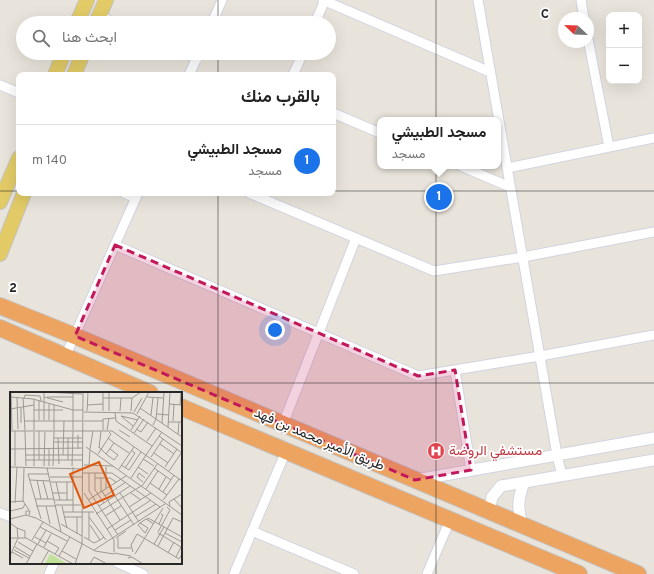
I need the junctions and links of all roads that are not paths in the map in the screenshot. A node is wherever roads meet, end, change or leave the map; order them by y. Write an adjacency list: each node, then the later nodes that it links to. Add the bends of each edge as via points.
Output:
1 (86, 0): 8 (main road)
2 (106, 0): 9 (main road)
3 (222, 0): 10 (street)
4 (324, 0): 11 (street); 21 (street)
5 (478, 0): 21 (street)
6 (580, 0): 7 (street)
7 (583, 12)
8 (80, 16)
9 (99, 16)
10 (215, 16)
11 (318, 16)
12 (590, 48): 29 (street)
13 (61, 60): 17 (main road)
14 (80, 60): 18 (main road)
15 (196, 60): 19 (street)
16 (300, 60): 20 (street)
17 (56, 72)
18 (75, 72)
19 (190, 72)
20 (294, 72)
21 (490, 72): 25 (street)
22 (0, 85): 23 (street)
23 (16, 91)
24 (336, 114): 26 (street)
25 (498, 117)
26 (377, 131)
27 (501, 134): 31 (street)
28 (654, 138): 29 (street)
29 (609, 147): 31 (street)
30 (16, 164): 37 (main road)
31 (507, 168): 33 (street)
32 (468, 169): 33 (street)
33 (510, 186): 42 (street)
34 (23, 196): 41 (main road)
35 (137, 196): 40 (street)
36 (256, 196): 39 (street)
37 (1, 197)
38 (654, 232): 42 (street)
39 (356, 238): 42 (street, via 434,271); 45 (street)
40 (115, 245): 45 (street); 47 (street)
41 (0, 254)
42 (522, 257): 49 (street)
43 (2, 305): 47 (highway, طريق الأمير محمد بن فهد)
44 (0, 328): 48 (highway)
45 (319, 333): 50 (street, via 418,376); 54 (street)
46 (654, 335): 49 (street)
47 (75, 336): 48 (street); 54 (highway, طريق الأمير محمد بن فهد)
48 (65, 356): 51 (highway)
49 (540, 356): 50 (street); 57 (street)
50 (454, 370): 59 (street)
51 (128, 389): 52 (highway)
52 (144, 392)
53 (182, 407): 56 (highway, طريق الأمير محمد بن فهد)
54 (282, 424): 61 (highway, طريق الأمير محمد بن فهد)
55 (654, 438): 57 (street)
56 (286, 451): 66 (highway, طريق الأمير محمد بن فهد); 68 (street)
57 (558, 456): 59 (street); 60 (street)
58 (654, 460): 60 (street)
59 (472, 470): 61 (street)
60 (562, 476): 62 (street)
61 (415, 480): 63 (highway, طريق الأمير محمد بن فهد)
62 (524, 482): 63 (street, via 501,486 492,497); 67 (street, via 518,499)
63 (489, 511): 67 (highway, طريق الأمير محمد بن فهد)
64 (0, 513): 65 (street)
65 (10, 517)
66 (450, 520): 75 (street); 76 (highway, طريق الأمير محمد بن فهد)
67 (522, 525): 77 (highway, طريق الأمير محمد بن فهد)
68 (252, 531): 73 (street); 74 (street)
69 (54, 564): 71 (street)
70 (120, 564): 72 (street)
71 (49, 574)
72 (143, 574)
73 (234, 574)
74 (354, 574)
75 (427, 574)
76 (579, 574)
77 (638, 574)

